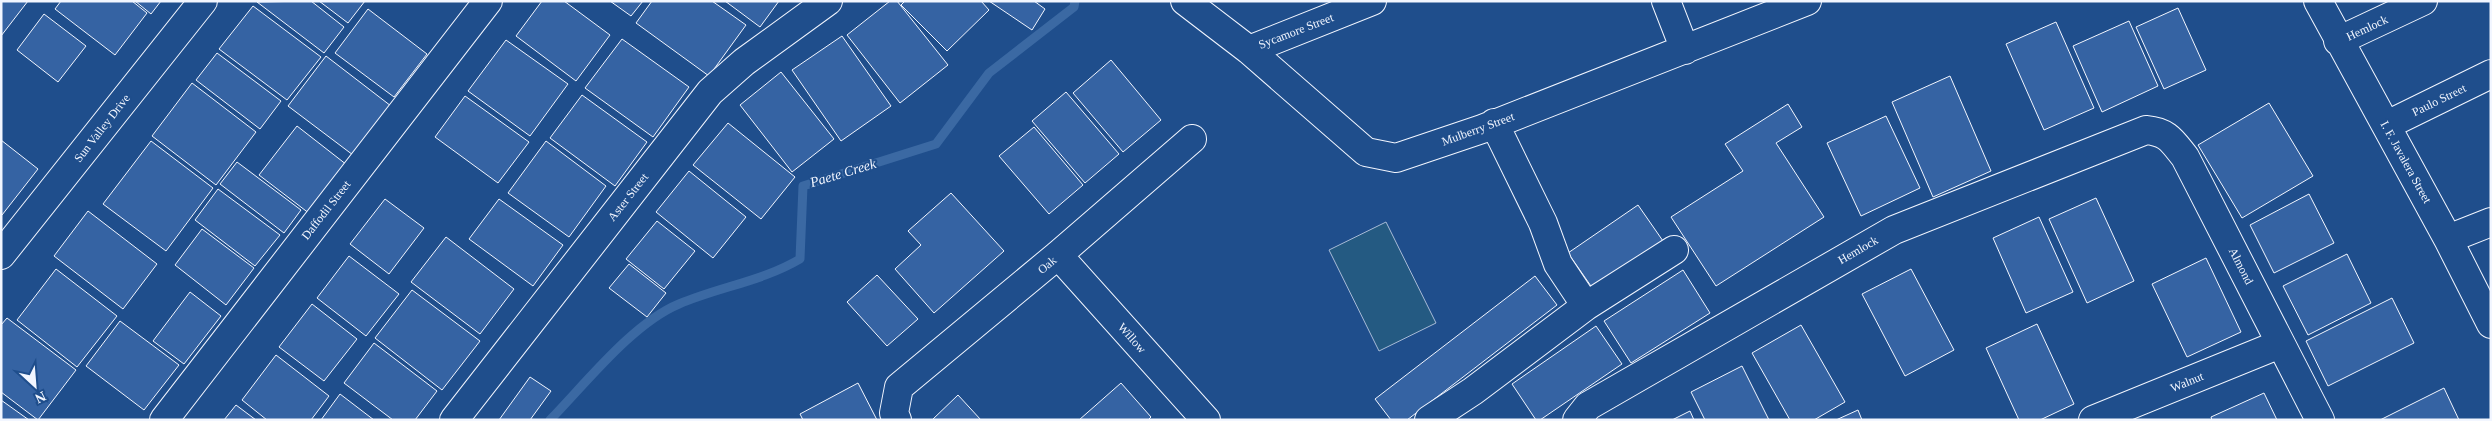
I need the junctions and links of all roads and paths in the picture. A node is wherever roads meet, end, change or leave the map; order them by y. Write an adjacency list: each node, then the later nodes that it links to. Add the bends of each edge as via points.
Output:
1 (203, 1): 21 (street, Sun Valley Drive)
2 (488, 1): 27 (street, Daffodil Street)
3 (828, 1): 28 (street, Aster Street, via 744,62 710,92)
4 (1185, 1): 11 (street, Mulberry Street)
5 (1372, 1): 11 (street, Sycamore Street)
6 (1666, 1): 12 (street)
7 (1807, 1): 12 (street, Mulberry Street)
8 (2318, 1): 10 (street, I. F. Javalera Street)
9 (2423, 1): 10 (street, Hemlock)
10 (2338, 41): 15 (street, I. F. Javalera Street)
11 (1249, 50): 14 (street, Mulberry Street, via 1366,152 1396,158)
12 (1685, 50): 14 (street, Mulberry Street)
13 (2491, 74): 15 (street, Paulo Street)
14 (1494, 123): 23 (street, via 1543,223 1558,264)
15 (2387, 125): 19 (street, I. F. Javalera Street)
16 (2146, 130): 25 (street, Almond, via 2158,131 2170,138 2185,157); 26 (street, Hemlock, via 1894,230)
17 (1192, 139): 22 (street, Oak)
18 (2491, 222): 19 (street)
19 (2448, 239): 24 (street, I. F. Javalera Street)
20 (1674, 250): 23 (street)
21 (1, 256)
22 (1058, 256): 29 (street, Oak, via 899,387 894,413); 30 (street, Willow)
23 (1586, 306): 31 (street)
24 (2491, 324)
25 (2280, 344): 32 (street, Walnut); 33 (street, Almond)
26 (1582, 413)
27 (164, 420)
28 (454, 420)
29 (897, 420)
30 (1206, 420)
31 (1429, 420)
32 (2093, 420)
33 (2320, 420)

